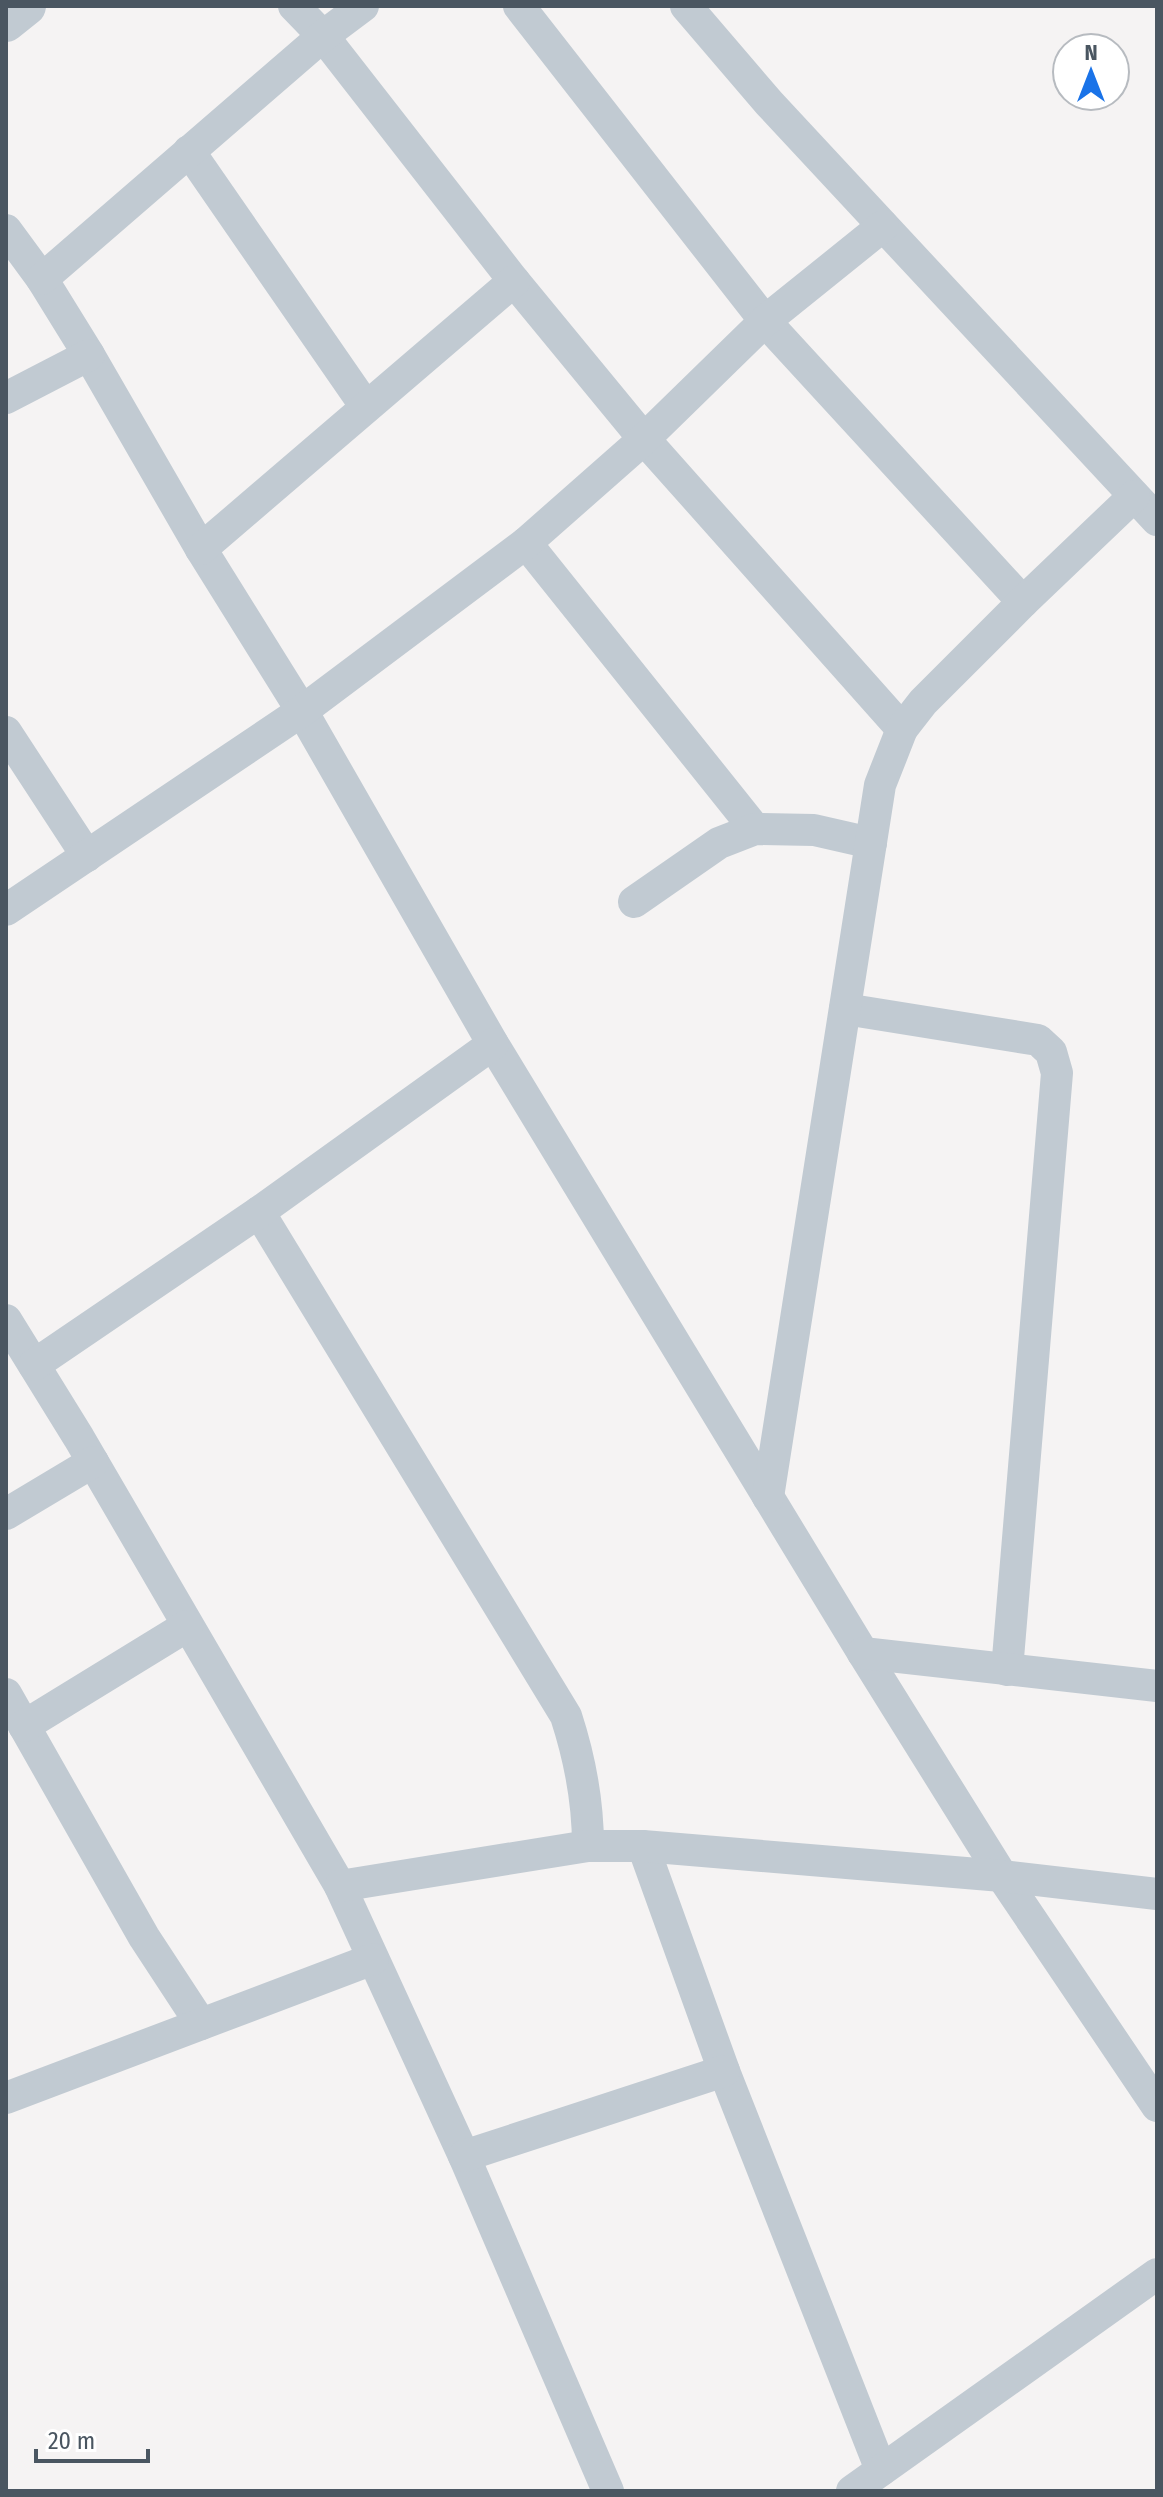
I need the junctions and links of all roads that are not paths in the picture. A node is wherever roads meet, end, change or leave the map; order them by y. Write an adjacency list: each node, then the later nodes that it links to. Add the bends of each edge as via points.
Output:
1 (26, 6): 6 (street)
2 (294, 6): 7 (street)
3 (363, 6): 7 (street)
4 (519, 6): 13 (street)
5 (686, 6): 9 (street)
6 (6, 22)
7 (323, 36): 8 (street); 12 (street)
8 (189, 151): 11 (street); 16 (street)
9 (883, 226): 13 (street); 18 (street)
10 (6, 230): 11 (street)
11 (42, 279): 14 (street)
12 (514, 281): 16 (street); 17 (street)
13 (765, 321): 17 (street); 22 (street)
14 (89, 355): 15 (street); 21 (street)
15 (6, 398)
16 (366, 407): 21 (street)
17 (644, 439): 20 (street); 24 (street)
18 (1134, 496): 19 (street); 22 (street)
19 (1157, 520)
20 (526, 543): 23 (street); 26 (street)
21 (201, 549): 23 (street)
22 (1023, 602): 24 (street)
23 (302, 711): 28 (street); 32 (street)
24 (902, 729): 27 (street, via 880,785)
25 (6, 732): 28 (street)
26 (755, 829): 27 (street, via 814,830); 29 (street, via 719,843)
27 (871, 843): 31 (street)
28 (87, 856): 30 (street)
29 (634, 902)
30 (6, 910)
31 (845, 1009): 37 (street); 41 (street, via 1038,1040 1051,1052 1057,1073)
32 (493, 1044): 33 (street); 37 (street)
33 (259, 1212): 35 (street); 45 (street, via 566,1716 579,1755)
34 (6, 1320): 35 (street)
35 (34, 1365): 36 (street)
36 (93, 1462): 38 (street); 39 (street)
37 (768, 1497): 40 (street)
38 (6, 1514)
39 (187, 1626): 44 (street); 48 (street)
40 (863, 1653): 41 (street); 47 (street)
41 (1007, 1670): 42 (street)
42 (1157, 1686)
43 (6, 1694): 44 (street)
44 (24, 1726): 51 (street, via 144,1937)
45 (588, 1846): 46 (street); 48 (street)
46 (643, 1846): 47 (street); 52 (street)
47 (1002, 1876): 49 (street); 54 (street)
48 (340, 1886): 50 (street)
49 (1157, 1894)
50 (373, 1959): 51 (street); 55 (street)
51 (201, 2024): 53 (street)
52 (724, 2071): 55 (street); 57 (street)
53 (6, 2098)
54 (1157, 2106)
55 (464, 2156): 58 (street)
56 (1157, 2274): 57 (street)
57 (881, 2470): 59 (street)
58 (608, 2491)
59 (852, 2491)

